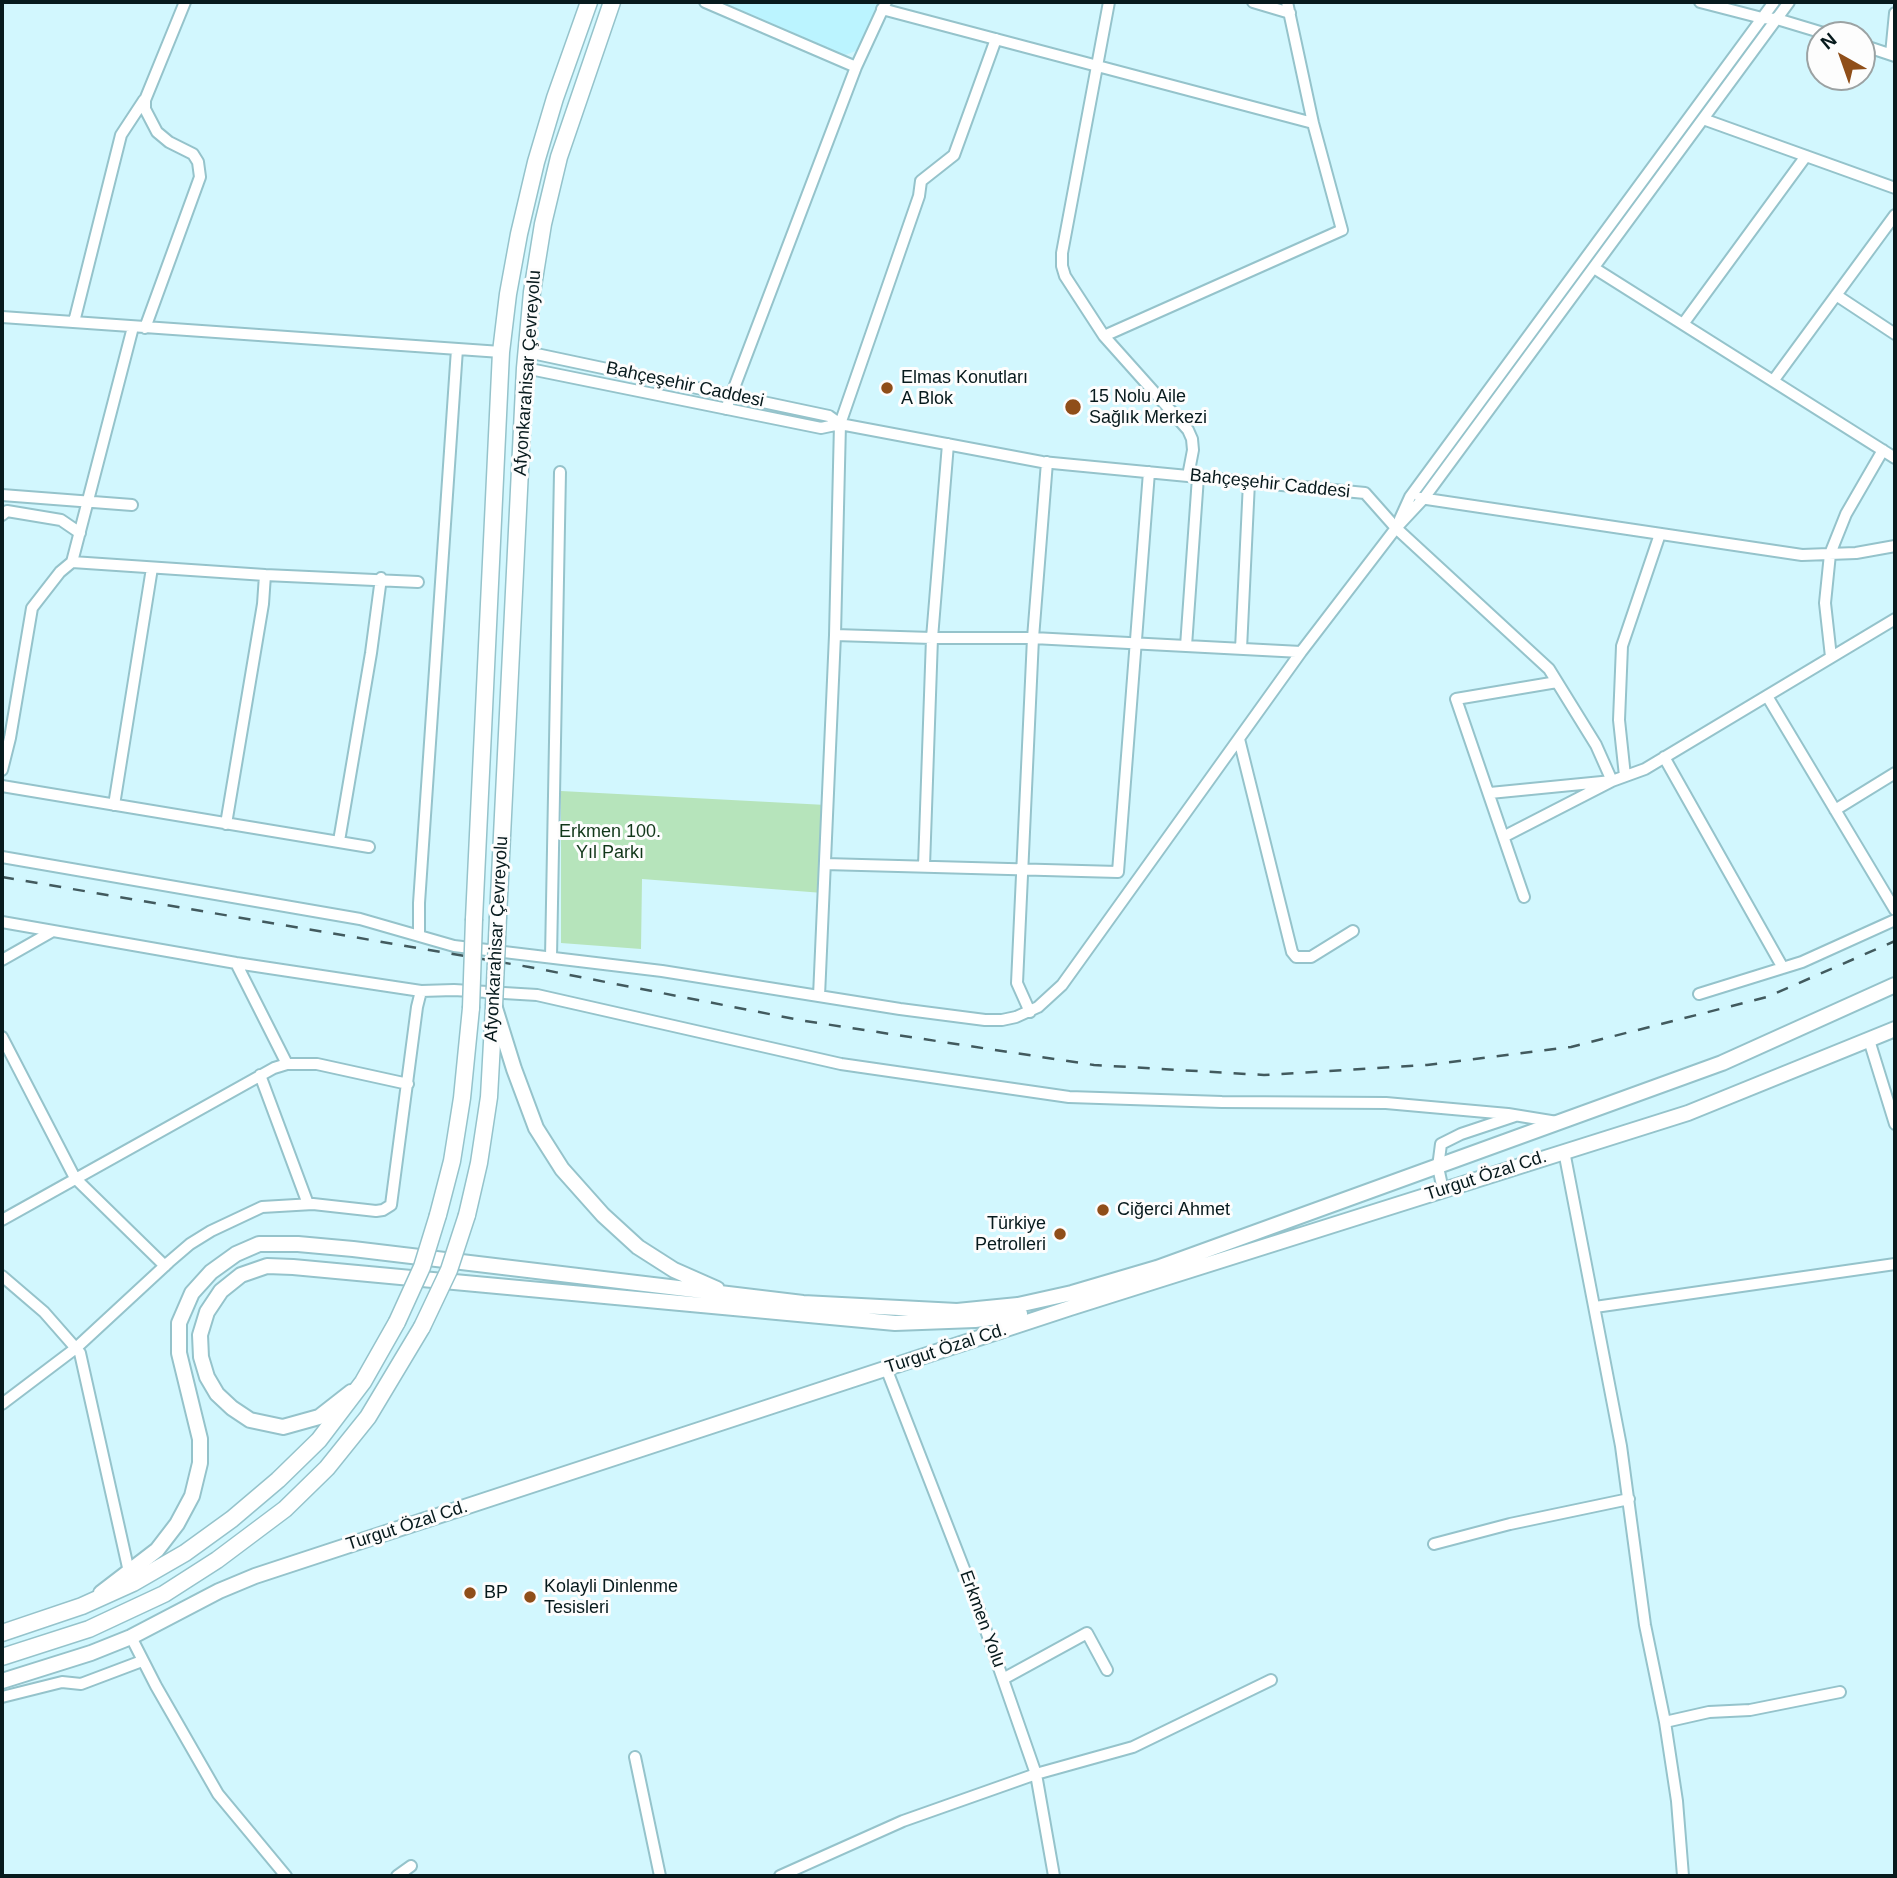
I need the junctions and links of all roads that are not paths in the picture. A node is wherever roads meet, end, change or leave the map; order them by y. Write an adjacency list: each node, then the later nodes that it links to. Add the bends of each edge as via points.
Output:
1 (185, 2): 21 (street)
2 (589, 2): 36 (highway, Afyonkarahisar Çevreyolu, via 533,174)
3 (612, 2): 37 (highway, Afyonkarahisar Çevreyolu, via 556,168 537,258)
4 (705, 2): 20 (street)
5 (1110, 2): 19 (street)
6 (1253, 2): 11 (street)
7 (1700, 2): 13 (street)
8 (1774, 2): 13 (street)
9 (1789, 2): 14 (street)
10 (884, 5): 16 (street); 20 (street)
11 (1289, 7): 23 (street)
12 (1895, 13): 18 (street)
13 (1762, 18): 14 (street); 51 (street)
14 (1777, 19): 15 (street); 22 (street)
15 (1806, 28)
16 (996, 39): 19 (street); 41 (street, via 954,155 920,181 919,197)
17 (1876, 50): 18 (street)
18 (1893, 55)
19 (1099, 66): 23 (street); 34 (street, via 1062,266)
20 (856, 67): 39 (street)
21 (145, 100): 30 (street, via 121,135); 32 (street, via 157,132 193,154 200,177)
22 (1703, 119): 24 (street); 27 (street)
23 (1313, 123): 34 (street, via 1342,230)
24 (1806, 156): 25 (street); 31 (street)
25 (1895, 188)
26 (1895, 215): 28 (street)
27 (1594, 268): 31 (street); 52 (street)
28 (1836, 296): 33 (street); 38 (street)
29 (2, 317): 30 (street)
30 (74, 323): 32 (street)
31 (1683, 324): 38 (street)
32 (139, 327): 35 (street); 53 (street)
33 (1895, 334)
34 (1104, 336): 48 (street, via 1188,430)
35 (457, 349): 36 (street); 101 (street)
36 (501, 352): 135 (highway, Afyonkarahisar Çevreyolu, bridge, via 471,1008 460,1110 452,1161 422,1268)
37 (526, 360): 39 (street, Bahçeşehir Caddesi); 40 (street, Bahçeşehir Caddesi); 110 (highway, Afyonkarahisar Çevreyolu, bridge)
38 (1773, 381): 43 (street)
39 (731, 396): 40 (street); 41 (street, Bahçeşehir Caddesi, via 828,416)
40 (726, 409): 41 (street, Bahçeşehir Caddesi, via 821,428)
41 (840, 424): 42 (street, Bahçeşehir Caddesi); 67 (street)
42 (948, 444): 45 (street, Bahçeşehir Caddesi); 68 (street)
43 (1883, 450): 44 (street); 60 (street, via 1846,514)
44 (1895, 458)
45 (1047, 462): 47 (street, Bahçeşehir Caddesi); 69 (street)
46 (560, 472): 102 (street)
47 (1149, 472): 48 (street, Bahçeşehir Caddesi); 70 (street)
48 (1193, 476): 49 (street, Bahçeşehir Caddesi); 71 (street)
49 (1249, 482): 56 (street, Bahçeşehir Caddesi, via 1366,493); 72 (street)
50 (2, 495): 53 (street)
51 (1410, 497): 52 (street); 56 (street)
52 (1423, 498): 56 (street); 58 (street)
53 (88, 502): 54 (street); 57 (street)
54 (132, 505)
55 (2, 515): 57 (street, via 7,511 61,520)
56 (1396, 528): 73 (street); 75 (street, Bahçeşehir Caddesi, via 1549,669)
57 (80, 533): 61 (street)
58 (1660, 534): 60 (street, via 1802,555); 81 (street, via 1622,646 1619,720)
59 (1895, 546): 60 (street)
60 (1830, 554): 74 (street, via 1825,603)
61 (72, 562): 62 (street); 79 (street, via 32,608)
62 (152, 568): 63 (street); 85 (street)
63 (265, 575): 64 (street); 87 (street)
64 (381, 578): 65 (street); 89 (street)
65 (418, 582)
66 (1895, 619): 74 (street)
67 (835, 635): 68 (street); 92 (street)
68 (932, 638): 69 (street); 93 (street)
69 (1033, 638): 70 (street); 94 (street)
70 (1136, 643): 71 (street); 94 (street, via 1118,872)
71 (1186, 646): 72 (street)
72 (1241, 649): 73 (street)
73 (1301, 652): 77 (street)
74 (1832, 657): 76 (street)
75 (1557, 682): 82 (street, Bahçeşehir Caddesi); 84 (street, via 1456,699)
76 (1767, 696): 78 (street); 86 (street)
77 (1238, 739): 100 (street, via 1292,952 1296,957 1311,957); 111 (street, via 1062,985)
78 (1664, 757): 81 (street); 105 (street)
79 (2, 769)
80 (1895, 773): 86 (street)
81 (1625, 776): 82 (street)
82 (1612, 781): 84 (street); 88 (street)
83 (2, 786): 85 (street)
84 (1490, 793): 88 (street)
85 (114, 805): 87 (street)
86 (1835, 810): 96 (street)
87 (226, 824): 89 (street)
88 (1505, 836): 95 (street)
89 (339, 841): 90 (street)
90 (369, 847)
91 (2, 858): 101 (street, via 360,919)
92 (825, 864): 93 (street); 109 (street)
93 (924, 866): 94 (street)
94 (1023, 869): 111 (street, via 1017,983)
95 (1524, 898)
96 (1895, 909)
97 (1895, 920): 105 (street)
98 (2, 922): 99 (street)
99 (53, 931): 103 (street); 104 (street)
100 (1353, 932)
101 (419, 935): 102 (street, via 454,946)
102 (551, 957): 109 (street)
103 (2, 960)
104 (236, 963): 107 (street); 115 (street)
105 (1783, 968): 108 (street)
106 (1895, 985): 119 (main road, Turgut Özal Cd., via 1722,1063)
107 (421, 991): 117 (street); 118 (street, via 537,995 841,1064 1069,1097 1386,1103)
108 (1699, 993)
109 (819, 996): 111 (street, via 985,1020)
110 (494, 1006): 130 (main road, via 536,1128 562,1169 638,1247); 143 (highway, Afyonkarahisar Çevreyolu, bridge, via 489,1097 467,1214 449,1269 422,1327 368,1417 327,1468 285,1509 217,1560 164,1594 89,1629)
111 (1030, 1012)
112 (1895, 1029): 114 (main road, Turgut Özal Cd.)
113 (2, 1037): 123 (street)
114 (1868, 1040): 120 (street); 121 (main road, Turgut Özal Cd., via 1688,1113)
115 (287, 1063): 116 (street); 117 (street, via 317,1064)
116 (260, 1076): 123 (street); 125 (street)
117 (408, 1084): 125 (street, via 391,1205 376,1211)
118 (1518, 1115): 119 (street); 122 (street, via 1441,1144)
119 (1560, 1122): 122 (main road, Turgut Özal Cd.)
120 (1895, 1124)
121 (1564, 1151): 124 (main road, Turgut Özal Cd.); 132 (street)
122 (1438, 1167): 124 (street); 131 (main road, Turgut Özal Cd.)
123 (75, 1178): 126 (street); 128 (street)
124 (1443, 1189): 131 (main road, Turgut Özal Cd.)
125 (309, 1204): 128 (street, via 262,1207 211,1231)
126 (2, 1220)
127 (1895, 1264): 132 (street)
128 (165, 1266): 133 (street)
129 (4, 1283): 133 (street, via 44,1312)
130 (728, 1295): 131 (main road, via 803,1304 957,1311); 139 (main road, via 298,1244 259,1244 236,1254 192,1293 179,1323 179,1353 200,1438 192,1496 157,1550)
131 (1071, 1301): 134 (main road, Turgut Özal Cd.); 135 (main road, via 975,1320 895,1323 267,1266 241,1275 221,1291 206,1312 200,1335 207,1377 232,1408 250,1420 282,1427 319,1417)
132 (1595, 1307): 137 (street)
133 (76, 1348): 136 (street); 139 (street)
134 (886, 1368): 142 (main road, Turgut Özal Cd., via 255,1576); 146 (street, Erkmen Yolu)
135 (363, 1382): 140 (highway, Afyonkarahisar Çevreyolu, via 319,1440 232,1519 154,1571)
136 (2, 1404)
137 (1629, 1499): 138 (street); 151 (street, via 1645,1625)
138 (1434, 1544)
139 (129, 1572): 140 (main road)
140 (82, 1606): 141 (highway, Afyonkarahisar Çevreyolu)
141 (2, 1633)
142 (131, 1637): 144 (street); 148 (main road, Turgut Özal Cd.)
143 (2, 1657)
144 (142, 1661): 150 (street, via 81,1684 62,1682); 155 (street, via 218,1794)
145 (1107, 1670): 146 (street, via 1087,1633)
146 (1003, 1679): 153 (street, Erkmen Yolu)
147 (1271, 1680): 153 (street, via 1133,1747)
148 (2, 1681)
149 (1840, 1692): 151 (street)
150 (2, 1697)
151 (1665, 1722): 160 (street)
152 (635, 1758): 157 (street)
153 (1036, 1774): 158 (street, via 903,1821); 159 (street, Erkmen Yolu)
154 (411, 1866): 156 (street)
155 (286, 1876)
156 (397, 1876)
157 (660, 1876)
158 (780, 1876)
159 (1054, 1876)
160 (1683, 1876)

